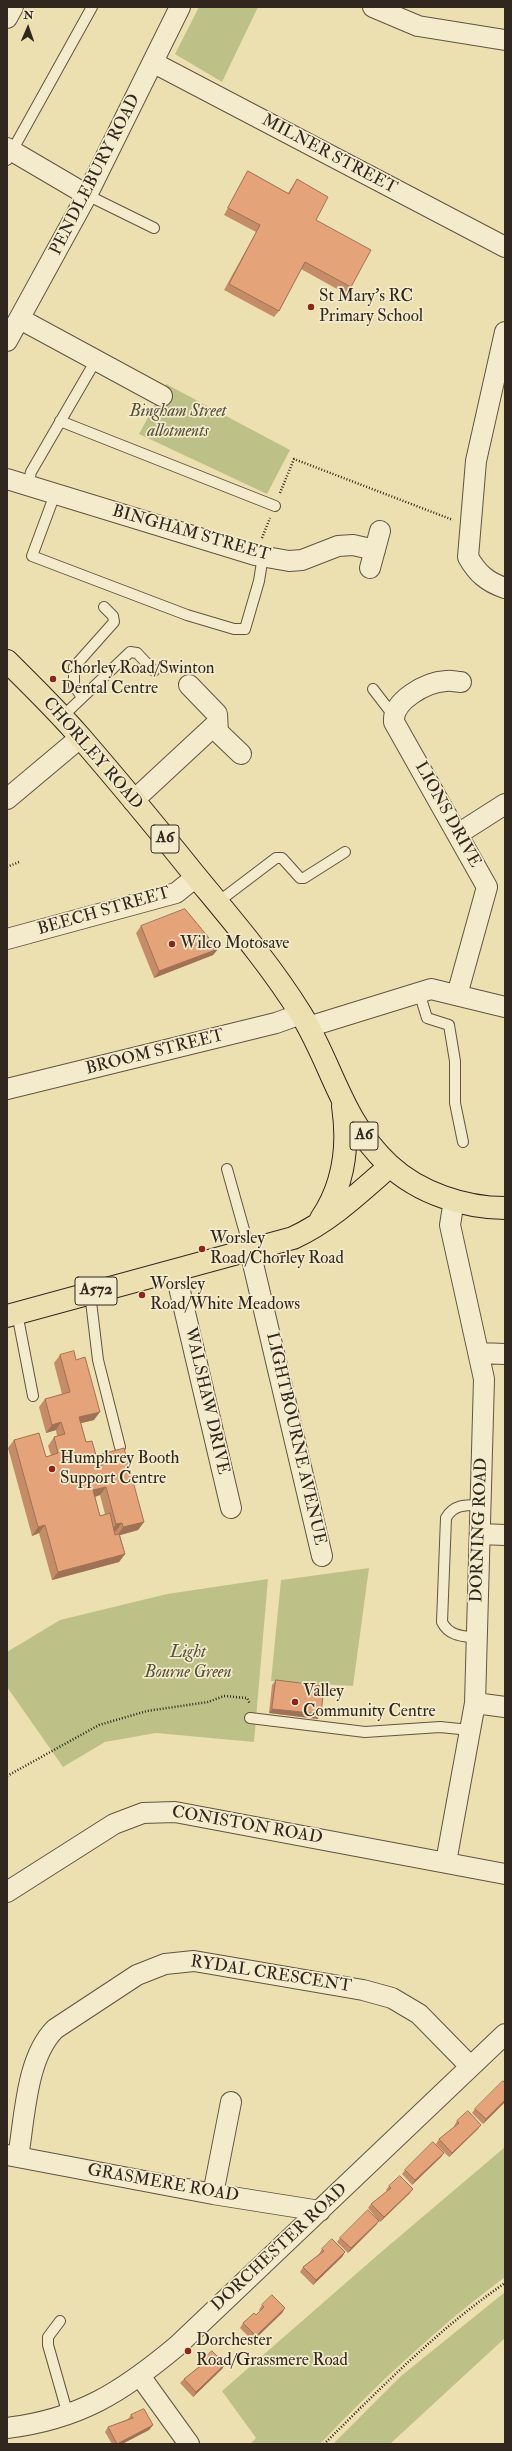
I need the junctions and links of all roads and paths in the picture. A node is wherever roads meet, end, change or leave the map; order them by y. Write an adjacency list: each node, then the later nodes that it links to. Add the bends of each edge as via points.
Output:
1 (13, 7): 5 (street)
2 (92, 7): 8 (lane)
3 (373, 7): 6 (street, via 418,26)
4 (178, 8): 7 (street, PENDLEBURY ROAD)
5 (7, 18)
6 (505, 40)
7 (154, 63): 9 (street, PENDLEBURY ROAD); 11 (street, MILNER STREET)
8 (9, 153): 9 (street)
9 (87, 195): 10 (lane); 12 (street, PENDLEBURY ROAD)
10 (154, 228)
11 (505, 247)
12 (20, 319): 14 (street, PENDLEBURY ROAD); 15 (street)
13 (505, 332): 22 (street, via 476,461)
14 (7, 341)
15 (96, 360): 16 (street); 17 (lane)
16 (162, 396)
17 (60, 421): 19 (lane, via 31,472); 21 (lane)
18 (7, 479): 19 (street, BINGHAM STREET)
19 (28, 486): 20 (street, BINGHAM STREET)
20 (55, 494): 24 (street, BINGHAM STREET); 24 (lane, via 32,556 187,615 234,629 245,629 259,581)
21 (275, 506): 22 (path, via 294,459); 24 (path)
22 (471, 527): 25 (street, via 468,557 476,570 489,582)
23 (380, 531): 24 (street, BINGHAM STREET, via 372,559 353,545 338,546 302,560 289,561)
24 (259, 555)
25 (505, 588)
26 (104, 607): 32 (lane, via 114,622 74,667 74,686)
27 (7, 661): 34 (main road, CHORLEY ROAD / A6)
28 (154, 672): 32 (lane, via 136,653 130,652)
29 (461, 682): 33 (street, via 446,680 434,683 410,695 398,706)
30 (189, 685): 35 (street, via 216,714)
31 (373, 689): 33 (lane)
32 (82, 696): 34 (lane)
33 (394, 715): 41 (street, LIONS DRIVE, via 394,722)
34 (62, 717): 36 (main road, CHORLEY ROAD / A6)
35 (216, 724): 37 (street, via 218,732); 39 (street)
36 (81, 738): 38 (street); 39 (main road, CHORLEY ROAD / A6)
37 (241, 754)
38 (7, 798)
39 (133, 801): 45 (main road, CHORLEY ROAD / A6)
40 (505, 804): 41 (street)
41 (458, 834): 49 (street, LIONS DRIVE, via 487,887)
42 (345, 852): 46 (lane, via 304,878 300,878 282,858 276,858)
43 (19, 862): 44 (path)
44 (7, 867)
45 (196, 877): 46 (main road, CHORLEY ROAD / A6); 47 (street, BEECH STREET, via 176,893)
46 (218, 902): 51 (main road, CHORLEY ROAD / A6, via 244,933)
47 (7, 939)
48 (419, 992): 49 (street, BROOM STREET, via 431,989); 51 (street, BROOM STREET); 54 (lane, via 427,1018 449,1025 455,1061 455,1103)
49 (457, 995): 50 (street, BROOM STREET)
50 (505, 1007)
51 (305, 1021): 52 (street, BROOM STREET, via 276,1023); 53 (main road, CHORLEY ROAD / A6)
52 (7, 1089)
53 (343, 1103): 55 (main road, CHORLEY ROAD / A6, via 374,1149); 59 (main road, via 346,1137 342,1173 334,1196)
54 (463, 1142)
55 (390, 1166): 57 (main road, A6, via 410,1181); 59 (main road, A572)
56 (227, 1169): 60 (lane)
57 (454, 1200): 58 (main road, A6, via 473,1206); 64 (street, DORNING ROAD, via 450,1225)
58 (505, 1208)
59 (314, 1228): 60 (main road, A572, via 293,1238)
60 (250, 1251): 61 (main road, A572); 72 (street, LIGHTBOURNE AVENUE)
61 (175, 1270): 62 (main road, A572); 69 (street, WALSHAW DRIVE)
62 (90, 1293): 63 (main road, A572); 67 (lane, via 98,1360)
63 (12, 1314): 66 (lane)
64 (479, 1353): 65 (street); 68 (street, DORNING ROAD, via 484,1379)
65 (505, 1354)
66 (33, 1396)
67 (120, 1447)
68 (482, 1505): 70 (street, DORNING ROAD); 73 (lane, via 460,1506 451,1510 446,1518 442,1622 446,1629 454,1634)
69 (231, 1508)
70 (481, 1534): 71 (street); 73 (street, DORNING ROAD)
71 (505, 1535)
72 (322, 1556)
73 (476, 1638): 74 (street, DORNING ROAD)
74 (475, 1703): 75 (street); 77 (street, DORNING ROAD)
75 (505, 1708)
76 (250, 1718): 77 (lane, via 365,1732 440,1727); 78 (path, via 251,1706 247,1698 235,1695 208,1702 147,1711 99,1725)
77 (470, 1730): 79 (street, DORNING ROAD)
78 (7, 1776)
79 (446, 1862): 80 (street, CONISTON ROAD); 81 (street, CONISTON ROAD, via 159,1811 136,1815 114,1824)
80 (505, 1874)
81 (7, 1892)
82 (505, 2034): 83 (street, DORCHESTER ROAD)
83 (470, 2066): 85 (street, RYDAL CRESCENT, via 419,2014 392,1998 363,1990 208,1963 179,1961 137,1975 55,2029 47,2038 34,2063); 87 (street, DORCHESTER ROAD)
84 (231, 2102): 86 (street)
85 (12, 2156): 86 (street, GRASMERE ROAD)
86 (213, 2194): 87 (street, GRASMERE ROAD)
87 (320, 2211): 90 (street, DORCHESTER ROAD, via 177,2346)
88 (505, 2283): 94 (path, via 404,2365)
89 (60, 2321): 91 (lane, via 48,2337 48,2345)
90 (140, 2376): 91 (street, DORCHESTER ROAD, via 105,2398); 93 (street)
91 (68, 2415): 92 (street, DORCHESTER ROAD)
92 (7, 2428)
93 (189, 2444)
94 (324, 2444)

